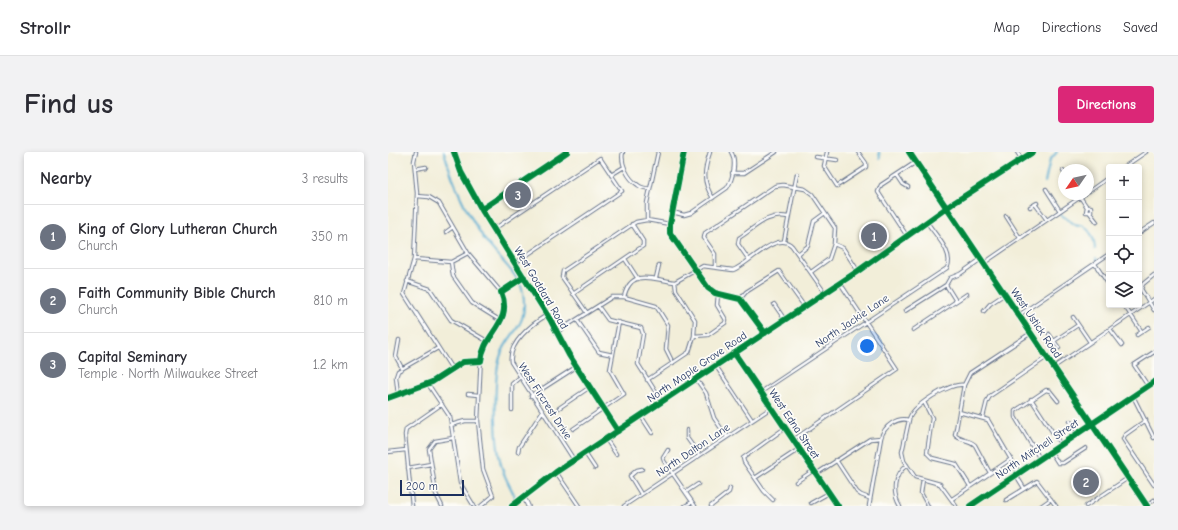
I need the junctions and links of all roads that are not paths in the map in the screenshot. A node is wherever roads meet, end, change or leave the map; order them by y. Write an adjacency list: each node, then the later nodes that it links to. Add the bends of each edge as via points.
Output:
1 (416, 152): 24 (street)
2 (454, 152): 41 (main road, West Goddard Road, via 461,172)
3 (567, 152): 41 (main road)
4 (623, 152): 23 (street)
5 (658, 152): 33 (street)
6 (683, 152): 43 (street)
7 (710, 152): 36 (street, via 704,181)
8 (731, 152): 25 (street, via 734,159)
9 (776, 152): 25 (street, via 744,173)
10 (827, 152): 17 (street)
11 (858, 152): 17 (street, via 866,166 837,186 826,172)
12 (909, 152): 20 (main road, West Ustick Road)
13 (1017, 152): 19 (street)
14 (1033, 152): 19 (main road, North Maple Grove Road)
15 (1146, 152): 21 (street)
16 (816, 157): 17 (street)
17 (824, 158): 18 (street)
18 (836, 160)
19 (1022, 160): 40 (main road, North Maple Grove Road)
20 (916, 162): 28 (street); 40 (main road, West Ustick Road)
21 (1128, 164)
22 (426, 167): 24 (street)
23 (624, 167): 27 (street); 33 (street, via 637,185)
24 (415, 168): 35 (street)
25 (732, 173): 36 (street, via 728,186)
26 (797, 174): 30 (street)
27 (611, 175): 57 (street, via 600,158); 72 (street, via 622,191)
28 (897, 175): 31 (street); 60 (street, via 879,188 879,195)
29 (1106, 179): 32 (street)
30 (794, 187): 44 (street, via 809,191); 46 (street); 75 (street, via 775,186 705,233 704,238 716,259)
31 (908, 187)
32 (1094, 188)
33 (650, 189): 48 (street)
34 (1046, 189): 42 (street)
35 (417, 196): 56 (street, via 435,199); 68 (street)
36 (712, 198): 43 (street, via 688,214)
37 (1074, 200): 42 (street)
38 (1082, 200): 52 (street, via 1087,207 1092,208 1090,213)
39 (1030, 207): 50 (street, via 1036,204)
40 (947, 208): 51 (main road, North Maple Grove Road); 70 (main road, West Ustick Road)
41 (482, 210): 57 (main road, West Goddard Road)
42 (1060, 211): 50 (street)
43 (672, 212): 55 (street)
44 (825, 213): 63 (street, via 836,230); 65 (street, via 814,221 808,246)
45 (1006, 216): 49 (street)
46 (788, 217): 62 (street); 69 (street, via 770,217 738,240)
47 (1012, 218): 49 (street)
48 (647, 220): 54 (street); 55 (street)
49 (1008, 220): 61 (street)
50 (1047, 220): 61 (street)
51 (927, 222): 60 (main road, North Maple Grove Road); 114 (street, North Jackie Lane, via 947,251 949,261 944,270)
52 (1097, 222)
53 (1154, 223): 58 (street)
54 (632, 224): 67 (street, via 643,241 643,246); 90 (street, via 561,274)
55 (670, 224): 76 (street, via 670,233)
56 (453, 228): 59 (street); 64 (street)
57 (494, 229): 72 (main road, West Goddard Road)
58 (1142, 231)
59 (446, 232)
60 (907, 236): 77 (main road, North Maple Grove Road)
61 (1020, 238): 70 (street)
62 (784, 241): 65 (street, via 791,244); 69 (street, via 776,242)
63 (834, 244): 77 (street, via 843,248); 78 (street, via 829,259)
64 (468, 254): 71 (street); 88 (street)
65 (798, 254): 78 (street)
66 (1106, 256): 73 (street)
67 (625, 259): 82 (street); 90 (street)
68 (414, 260): 71 (street); 84 (street)
69 (749, 260): 75 (street, via 733,270)
70 (982, 261): 87 (street, via 950,278); 93 (main road, West Ustick Road)
71 (452, 262): 113 (street, via 453,276 469,299)
72 (515, 263): 80 (main road, West Goddard Road)
73 (1095, 264): 83 (street); 108 (street)
74 (659, 265): 81 (street)
75 (716, 267): 76 (street, via 703,266)
76 (695, 270): 85 (street); 91 (street, via 708,288)
77 (858, 270): 86 (main road, North Maple Grove Road)
78 (811, 272): 89 (street)
79 (1154, 275): 98 (street, via 1142,286 1142,291)
80 (524, 277): 88 (street); 107 (main road, West Goddard Road)
81 (656, 278): 82 (street, via 646,276); 85 (street)
82 (638, 279): 94 (street, via 627,287)
83 (1106, 280)
84 (407, 281): 128 (street, via 430,289 451,320); 132 (street, via 404,294 406,300)
85 (675, 282): 126 (street, via 676,290 696,320)
86 (840, 282): 89 (main road, North Maple Grove Road); 114 (street)
87 (946, 285): 97 (street); 104 (street)
88 (501, 292): 113 (street, via 505,306)
89 (824, 293): 101 (main road, North Maple Grove Road)
90 (572, 294): 106 (street)
91 (718, 294): 95 (street); 126 (street, via 717,305 726,323 708,335)
92 (967, 294): 97 (street)
93 (1005, 294): 105 (street); 108 (main road, West Ustick Road)
94 (624, 298): 100 (street, via 612,297); 139 (street, via 652,303 657,307 668,324 666,349)
95 (740, 299): 101 (street, via 746,292 779,271); 122 (street)
96 (1154, 299): 98 (street)
97 (956, 301): 119 (street)
98 (1149, 302): 103 (street); 109 (street)
99 (774, 304): 112 (street)
100 (598, 306): 106 (street); 115 (street, via 606,318)
101 (804, 306): 112 (main road, North Maple Grove Road)
102 (1126, 308): 109 (street)
103 (1154, 310)
104 (905, 311)
105 (984, 311)
106 (587, 313): 111 (street)
107 (547, 315): 120 (main road, West Goddard Road); 145 (street, West Fircrest Drive, via 532,325 513,349 511,362)
108 (1019, 315): 123 (main road, West Ustick Road)
109 (1131, 315): 118 (street); 121 (street)
110 (1073, 317): 116 (street)
111 (576, 320): 120 (street); 136 (street, via 599,352)
112 (785, 320): 122 (main road, North Maple Grove Road)
113 (501, 321): 128 (street)
114 (866, 321): 153 (street, North Jackie Lane); 191 (street, via 897,369)
115 (619, 322): 136 (street); 147 (street, via 638,326 642,330 638,364)
116 (1078, 325): 129 (street); 130 (street)
117 (1149, 327): 121 (street)
118 (1110, 329): 130 (street); 131 (street)
119 (913, 330)
120 (557, 332): 140 (main road, West Goddard Road)
121 (1142, 332): 125 (street)
122 (764, 333): 135 (main road, North Maple Grove Road)
123 (1031, 333): 137 (main road, West Ustick Road); 150 (street, via 970,373)
124 (1049, 334): 129 (street)
125 (1137, 335)
126 (694, 336): 139 (street, via 689,352)
127 (400, 340): 143 (street, via 396,357)
128 (487, 341): 138 (street)
129 (1054, 341): 133 (street)
130 (1090, 342): 142 (street)
131 (1122, 346)
132 (438, 348): 143 (street); 144 (street)
133 (1058, 348)
134 (1154, 351): 151 (street, via 1134,365)
135 (735, 354): 141 (main road, North Maple Grove Road); 153 (main road, West Edna Street)
136 (613, 355): 167 (street, via 610,370 624,394)
137 (1047, 357): 142 (main road, West Ustick Road); 172 (street, via 990,396)
138 (481, 361): 144 (street, via 467,360); 155 (street)
139 (674, 363): 147 (street)
140 (576, 366): 152 (main road, West Goddard Road); 157 (street)
141 (716, 366): 146 (main road, North Maple Grove Road); 173 (street)
142 (1054, 367): 178 (main road, West Ustick Road)
143 (402, 368): 156 (street, via 396,377)
144 (452, 369): 149 (street)
145 (520, 378): 157 (street, West Fircrest Drive); 168 (street, via 512,384)
146 (696, 379): 162 (main road, North Maple Grove Road); 186 (street, via 706,393 714,418)
147 (647, 380): 162 (street)
148 (1154, 382): 151 (main road, North Mitchell Street)
149 (428, 384): 156 (street); 164 (street)
150 (964, 385): 163 (street, via 950,386); 170 (street)
151 (1148, 386): 158 (main road, North Mitchell Street)
152 (590, 387): 165 (street); 167 (main road, West Goddard Road)
153 (761, 392): 166 (main road, West Edna Street)
154 (468, 394): 155 (street)
155 (479, 394): 176 (street)
156 (398, 395): 159 (street)
157 (531, 396): 169 (street, West Fircrest Drive)
158 (1133, 396): 175 (street); 178 (main road, North Mitchell Street)
159 (388, 398)
160 (1030, 399): 161 (street, via 1048,390); 192 (street); 204 (street, via 1016,409 1014,414)
161 (1058, 401)
162 (662, 402): 171 (main road, North Maple Grove Road)
163 (924, 402): 174 (street, via 913,410); 223 (street, via 932,418 927,453 932,458 956,464)
164 (442, 404): 179 (street); 195 (street, via 406,429)
165 (558, 408)
166 (771, 408): 173 (street, North Dalton Lane); 180 (main road, West Edna Street)
167 (604, 409): 181 (street); 183 (main road, West Goddard Road)
168 (512, 410)
169 (542, 412): 198 (street); 205 (street, West Fircrest Drive)
170 (959, 412): 172 (street); 215 (street, via 955,436 972,442)
171 (641, 416): 183 (main road, North Maple Grove Road); 184 (street)
172 (983, 417): 203 (street, via 991,423)
173 (752, 420): 186 (street, North Dalton Lane)
174 (909, 420): 188 (street, via 897,420 884,430); 208 (street, via 902,452)
175 (1146, 420): 189 (street); 222 (street, via 1125,434 1123,439)
176 (478, 421): 179 (street); 242 (street, via 484,469 494,496)
177 (1070, 421): 185 (street, North Mitchell Street)
178 (1093, 424): 185 (main road, North Mitchell Street); 218 (main road, West Ustick Road)
179 (452, 425): 187 (street)
180 (785, 428): 191 (main road, West Edna Street); 217 (street, via 744,458)
181 (573, 429)
182 (687, 430): 202 (street, via 687,438)
183 (618, 431): 190 (main road, North Maple Grove Road)
184 (652, 433)
185 (1078, 434): 192 (main road, North Mitchell Street)
186 (727, 437): 202 (street, North Dalton Lane)
187 (453, 438): 207 (street, via 435,441 430,445); 241 (street, via 460,483)
188 (881, 438): 206 (street, via 870,439); 230 (street)
189 (1154, 438)
190 (606, 439): 200 (main road, North Maple Grove Road); 201 (street)
191 (793, 440): 194 (main road, West Edna Street)
192 (1061, 445): 199 (main road, North Mitchell Street)
193 (1086, 448): 199 (street, via 1063,463 1058,462)
194 (799, 449): 213 (main road, West Edna Street); 217 (street)
195 (406, 450): 197 (street); 209 (street)
196 (668, 450): 214 (street, via 663,458)
197 (388, 452)
198 (518, 452)
199 (1051, 452): 204 (main road, North Mitchell Street)
200 (585, 453): 205 (main road, North Maple Grove Road); 210 (street)
201 (616, 454)
202 (699, 456): 214 (street, North Dalton Lane)
203 (1011, 459): 215 (street); 216 (street)
204 (1040, 459): 216 (main road, North Mitchell Street)
205 (574, 460): 212 (main road, North Maple Grove Road)
206 (836, 460): 213 (street); 230 (street, via 857,492)
207 (431, 464): 209 (street); 240 (street, via 436,494)
208 (907, 466): 219 (street, via 915,477); 252 (street, via 899,472 894,492)
209 (408, 468): 239 (street)
210 (594, 468)
211 (642, 469): 228 (street, via 630,476)
212 (556, 472): 229 (main road, North Maple Grove Road); 245 (street)
213 (815, 472): 220 (street); 227 (main road, West Edna Street)
214 (673, 473): 226 (street); 228 (street, North Dalton Lane)
215 (990, 473): 223 (street)
216 (1017, 474): 225 (street); 255 (main road, North Mitchell Street)
217 (755, 478): 233 (street)
218 (1128, 478): 238 (main road, West Ustick Road); 258 (street)
219 (923, 479): 231 (street, via 940,484); 253 (street, via 921,493)
220 (796, 482)
221 (698, 484): 226 (street)
222 (1154, 485)
223 (970, 486): 231 (street)
224 (730, 488): 249 (street, via 729,492)
225 (1024, 488): 232 (street, via 1037,481); 234 (street)
226 (686, 492): 236 (street)
227 (829, 493): 237 (street); 250 (main road, West Edna Street)
228 (641, 494): 246 (street, North Dalton Lane)
229 (524, 497): 243 (main road, North Maple Grove Road); 244 (main road)
230 (869, 498): 251 (street)
231 (952, 499): 254 (street)
232 (1051, 499): 256 (street); 257 (street)
233 (773, 500)
234 (1006, 500)
235 (1154, 500): 238 (street)
236 (692, 502): 247 (street); 248 (street)
237 (811, 503)
238 (1147, 505)
239 (412, 506)
240 (442, 506)
241 (474, 506)
242 (481, 506)
243 (512, 506)
244 (528, 506)
245 (579, 506)
246 (624, 506)
247 (685, 506)
248 (695, 506)
249 (710, 506)
250 (838, 506)
251 (868, 506)
252 (900, 506)
253 (928, 506)
254 (956, 506)
255 (970, 506)
256 (1041, 506)
257 (1056, 506)
258 (1086, 506)

